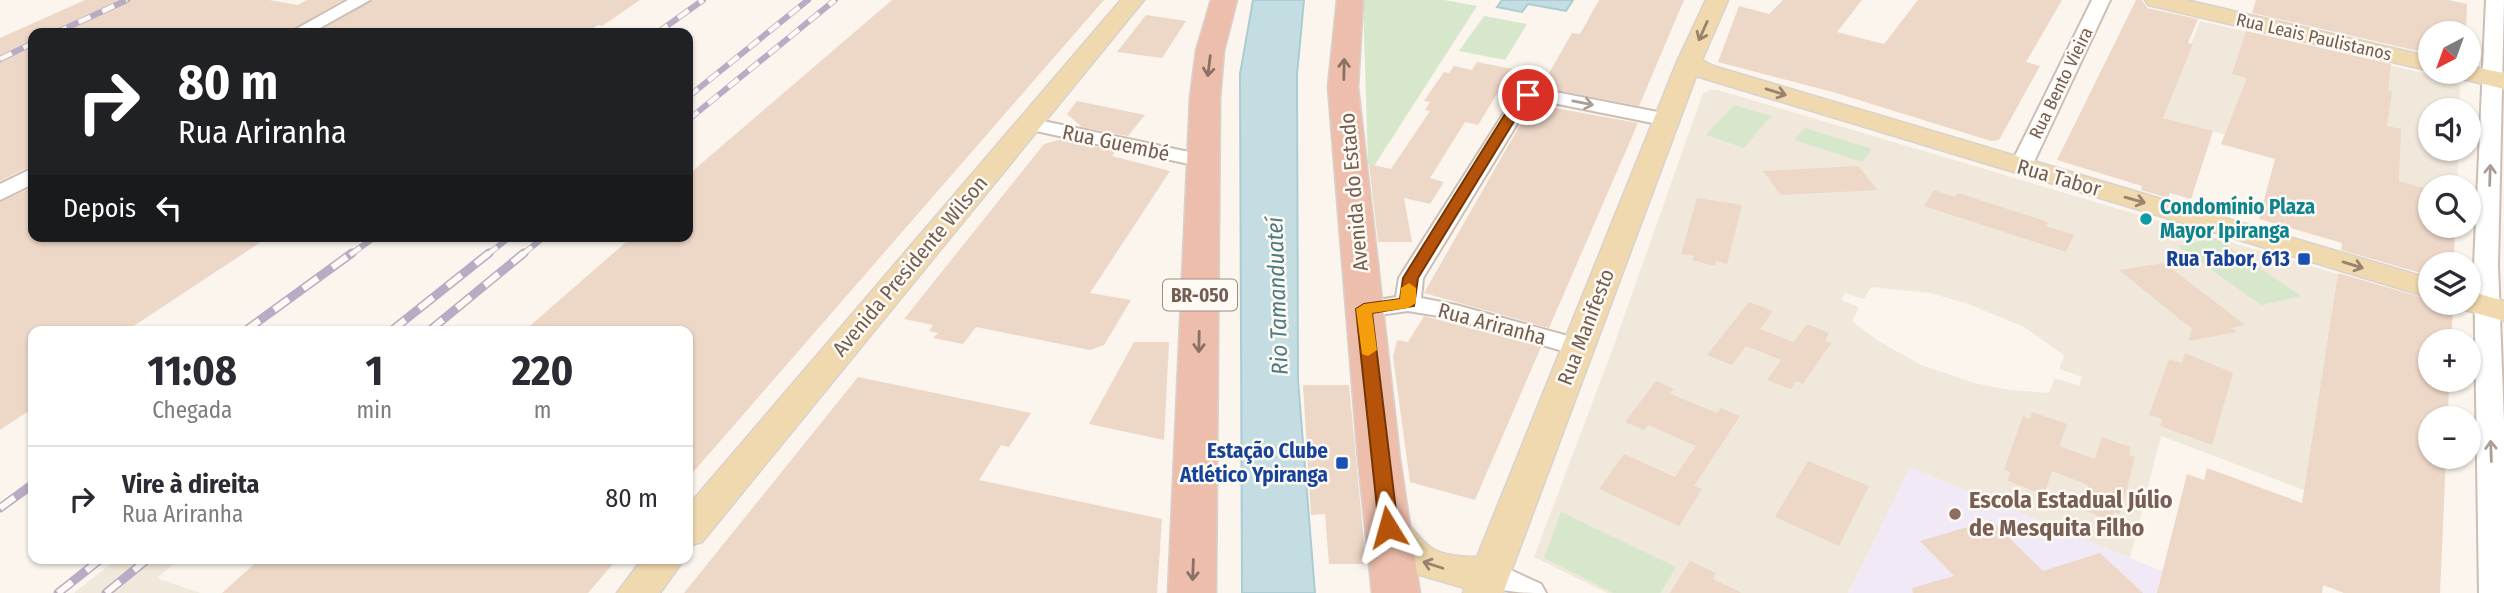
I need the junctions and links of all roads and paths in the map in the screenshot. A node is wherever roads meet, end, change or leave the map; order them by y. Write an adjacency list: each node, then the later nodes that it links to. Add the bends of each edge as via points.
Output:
1 (361, 0): 9 (street)
2 (1133, 0): 14 (main road, Avenida Presidente Wilson)
3 (1224, 0): 15 (highway, BR-050, one-way to 15, via 1209,63)
4 (1350, 0): 22 (highway, Avenida do Estado, one-way to 4, via 1343,87)
5 (1717, 0): 11 (main road, Rua Manifesto, one-way to 11)
6 (2101, 0): 16 (street, Rua Bento Vieira)
7 (2156, 0): 10 (main road, Rua Leais Paulistanos)
8 (2495, 0): 12 (street)
9 (308, 28)
10 (2418, 61)
11 (1694, 72): 13 (main road, Rua Manifesto); 16 (main road, Rua Tabor, one-way to 16)
12 (2499, 80): 21 (street, one-way to 12)
13 (1668, 120): 20 (street, one-way to 13, via 1410,278 1524,97 1548,96); 23 (main road, Rua Manifesto)
14 (1029, 124): 15 (street, Rua Guembé); 24 (main road, Avenida Presidente Wilson)
15 (1203, 161): 30 (highway, BR-050, one-way to 30)
16 (2021, 166): 19 (main road, Rua Tabor, one-way to 19)
17 (28, 178): 18 (street)
18 (0, 193)
19 (2418, 285)
20 (1408, 303): 22 (street, Rua Ariranha); 23 (street, Rua Ariranha)
21 (2487, 306): 28 (street, one-way to 21)
22 (1364, 309): 25 (highway, Avenida do Estado)
23 (1577, 347): 27 (main road, Rua Manifesto)
24 (693, 526)
25 (1388, 527): 27 (main road, one-way to 25, via 1420,560); 31 (highway, Avenida do Estado)
26 (661, 564): 29 (main road)
27 (1487, 583): 32 (street)
28 (2498, 589)
29 (637, 593)
30 (1192, 593)
31 (1396, 593)
32 (1530, 593)

